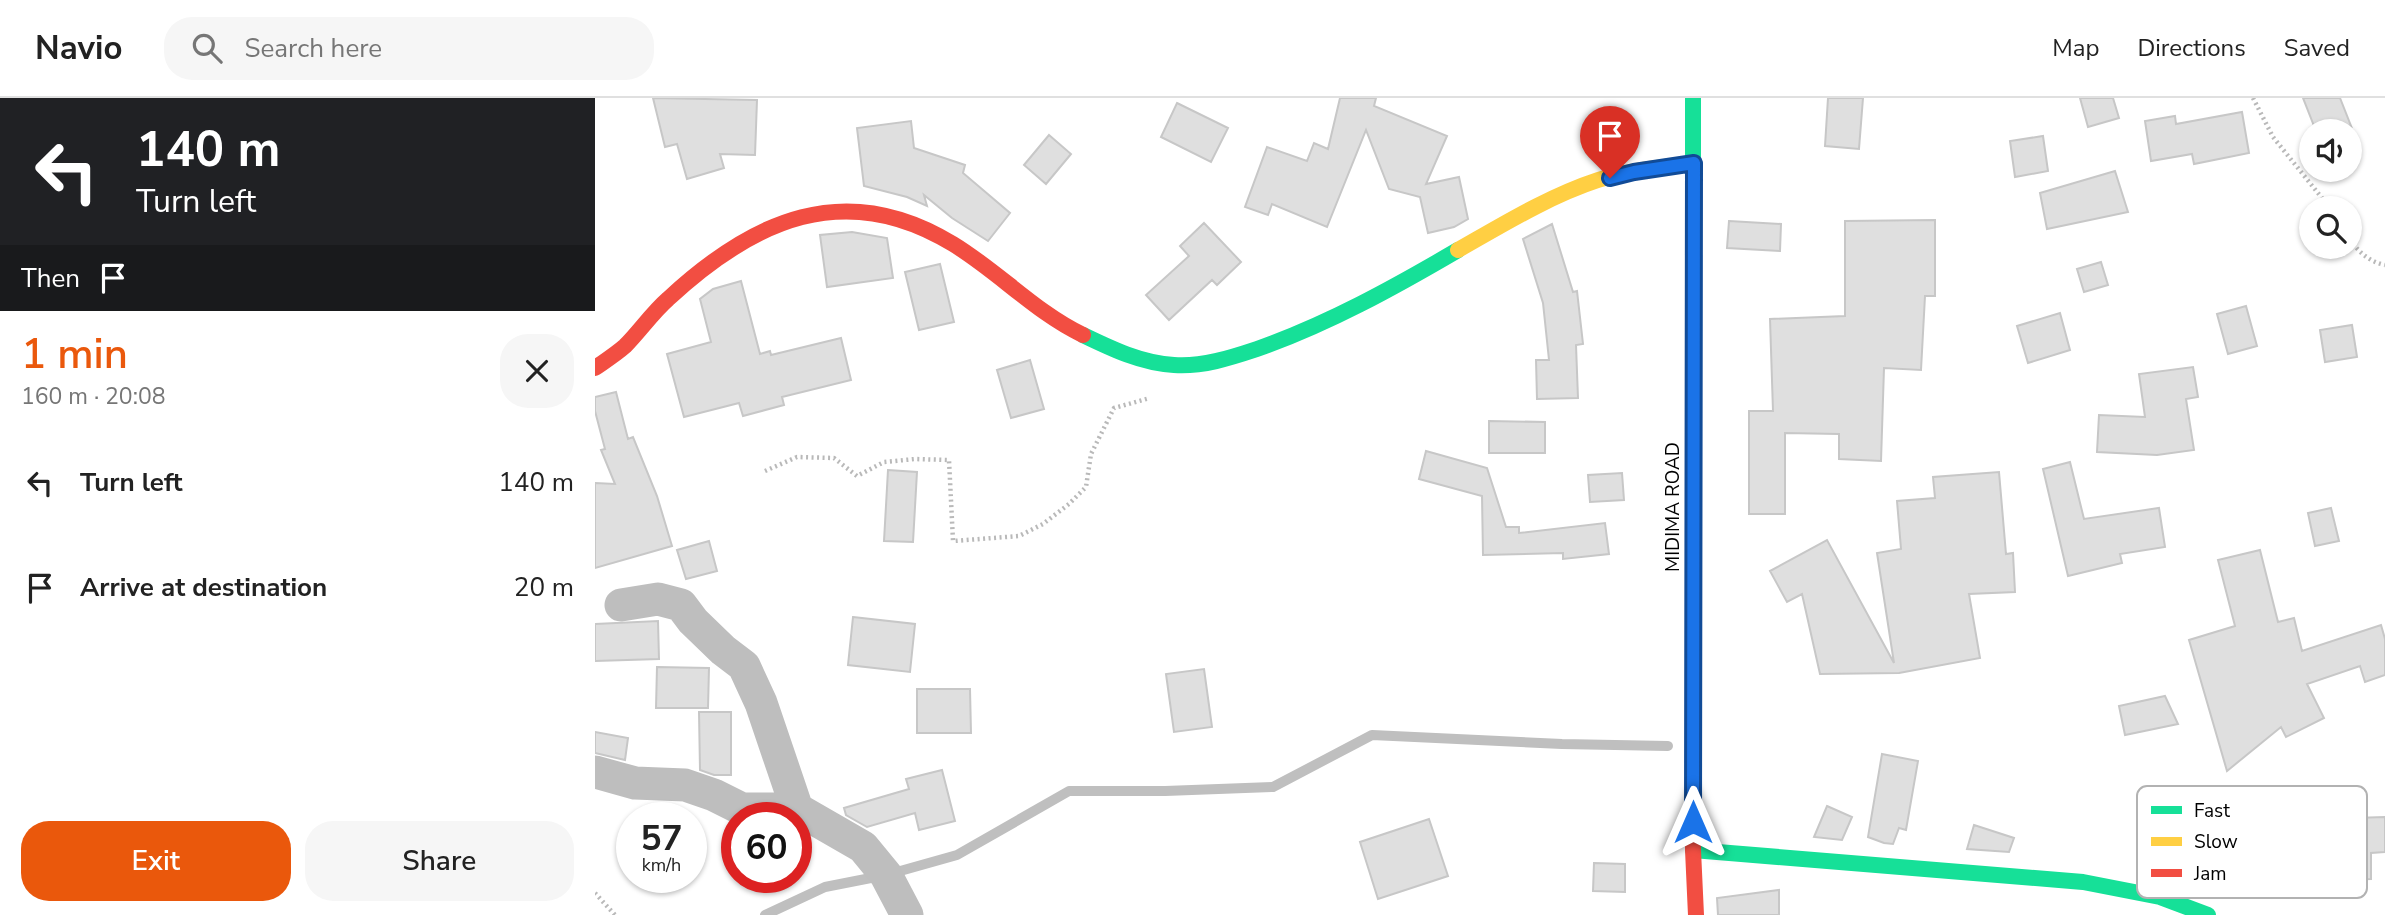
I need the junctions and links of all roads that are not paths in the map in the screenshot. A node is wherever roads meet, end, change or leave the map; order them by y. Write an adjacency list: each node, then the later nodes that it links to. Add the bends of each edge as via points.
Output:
1 (1693, 98): 2 (street, MIDIMA ROAD)
2 (1694, 163): 3 (street, via 1587,184 1353,309 1243,354 1201,364 1161,366 1063,326 953,244 913,223 874,210 838,210 795,218 750,238 702,270 657,309 622,349); 9 (street, MIDIMA ROAD)
3 (595, 368)
4 (621, 605): 7 (street, via 658,599 681,605 744,667)
5 (595, 772): 6 (street, via 635,783 685,785)
6 (728, 802)
7 (795, 802)
8 (812, 818): 12 (street, via 863,847 886,875)
9 (1693, 850): 10 (street, via 2049,878); 13 (street, MIDIMA ROAD)
10 (2137, 890)
11 (2168, 898): 14 (street)
12 (907, 915)
13 (1696, 915)
14 (2209, 915)

